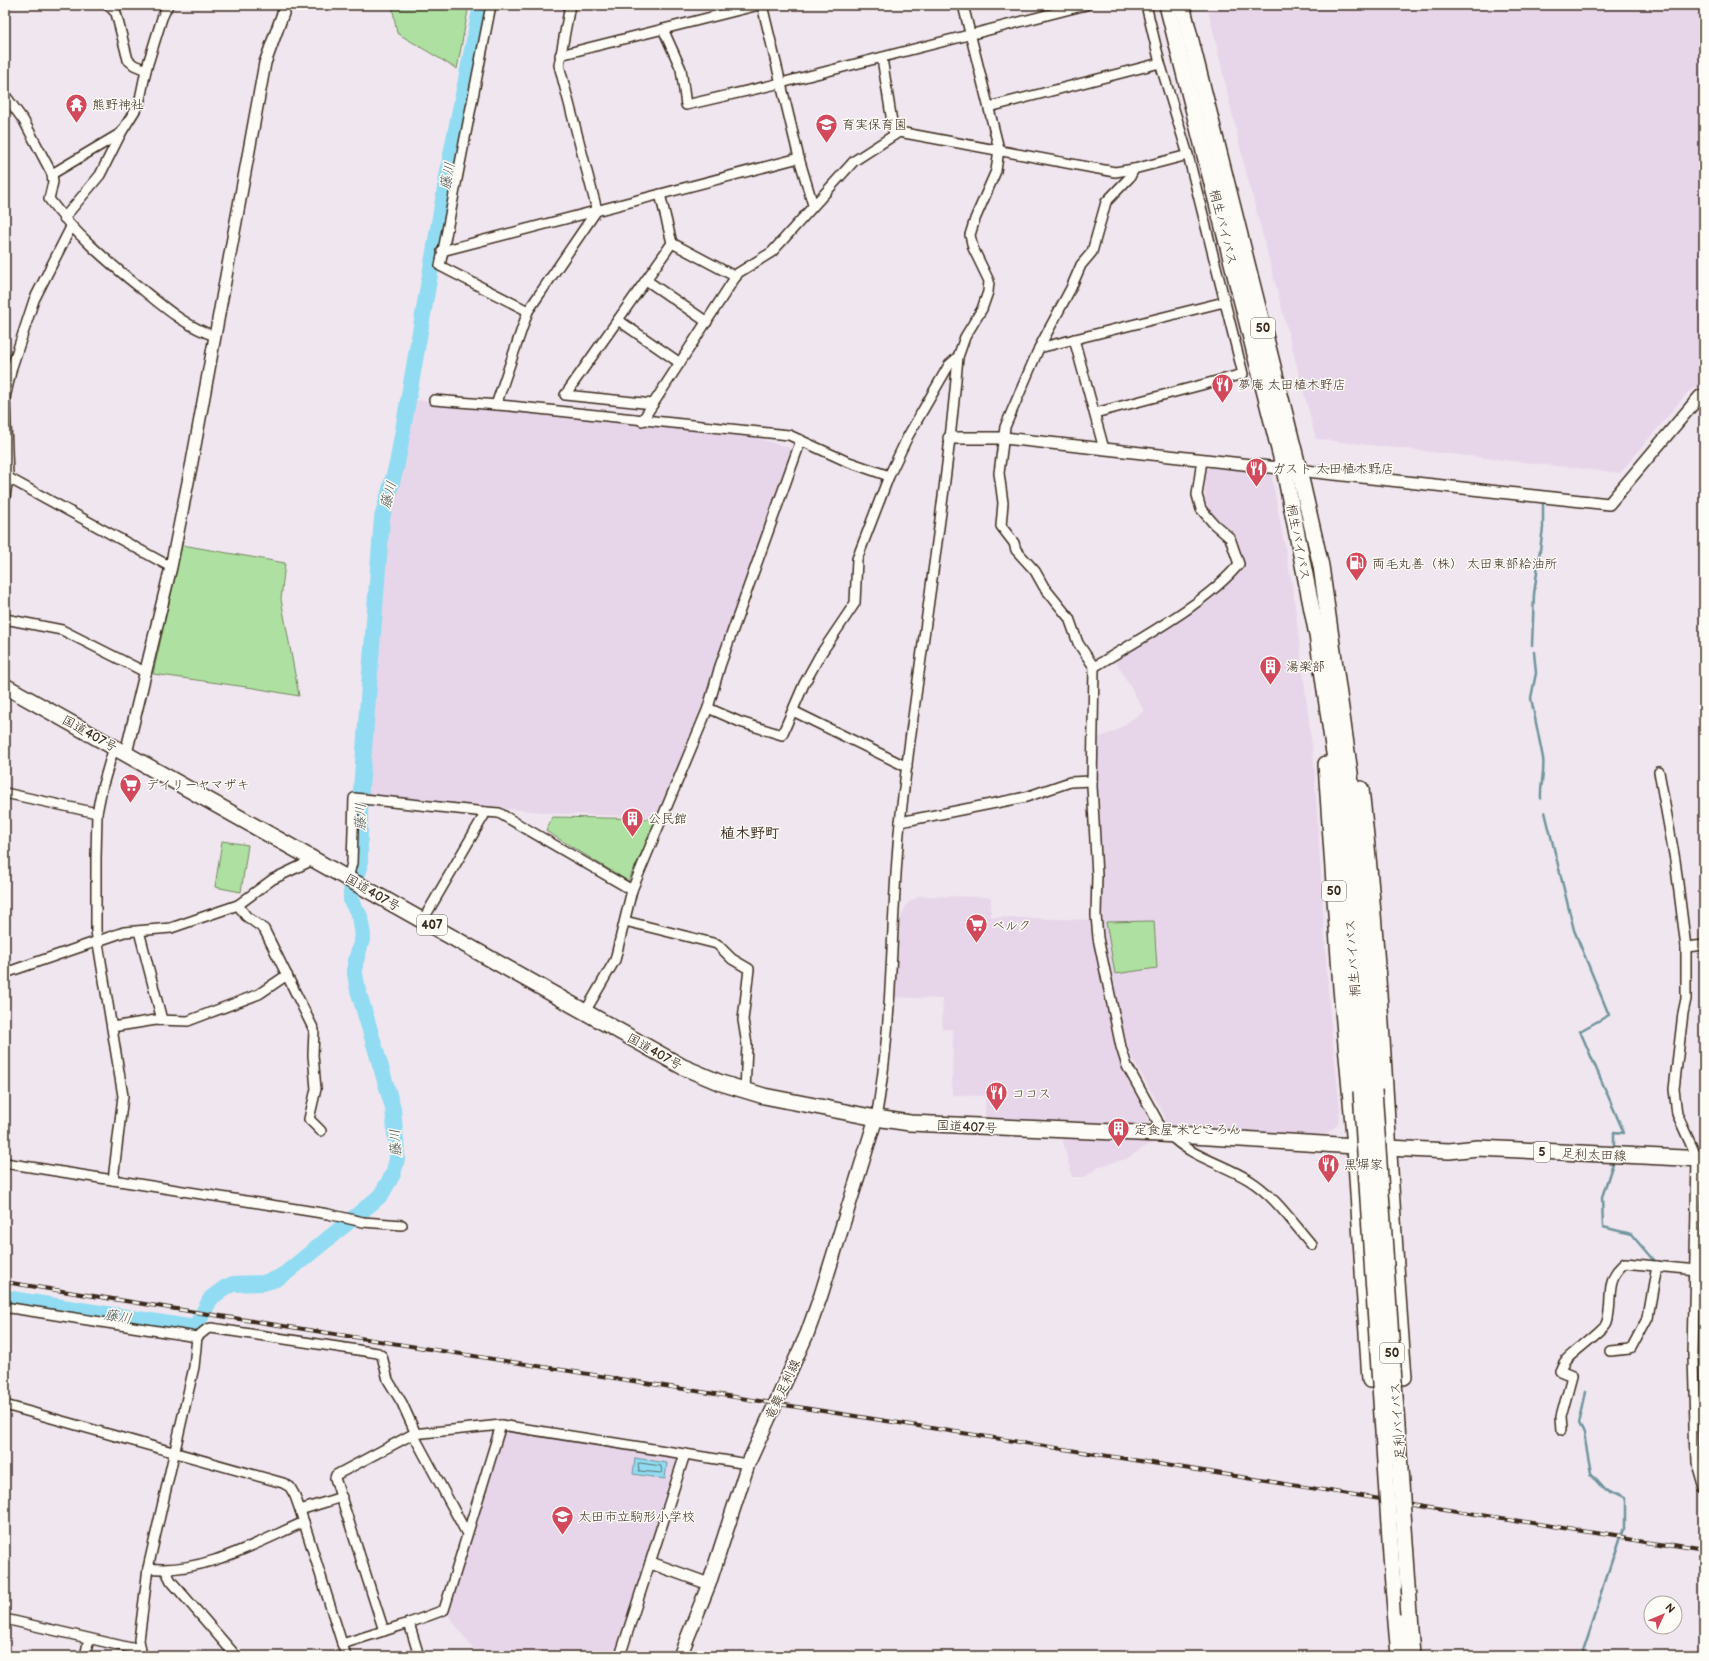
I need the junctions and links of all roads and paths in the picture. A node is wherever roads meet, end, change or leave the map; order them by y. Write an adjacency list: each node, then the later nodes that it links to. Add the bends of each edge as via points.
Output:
1 (108, 5): 17 (street, via 116,13 128,60)
2 (168, 5): 17 (street)
3 (286, 5): 41 (street, via 265,63)
4 (490, 5): 34 (street)
5 (570, 5): 14 (street)
6 (760, 5): 12 (street); 18 (street)
7 (963, 5): 13 (street)
8 (1086, 5): 13 (street)
9 (1146, 5): 16 (street)
10 (1167, 5): 58 (main road, 桐生バイパス / 50)
11 (1182, 5): 58 (main road, 桐生バイパス / 50)
12 (663, 29): 14 (street); 18 (street, via 681,69 686,105)
13 (971, 35): 15 (street); 20 (street)
14 (560, 55): 30 (street, via 559,65)
15 (882, 58): 18 (street); 22 (street)
16 (1160, 63): 20 (street); 24 (street)
17 (146, 70): 21 (street, via 140,104)
18 (781, 83): 25 (street)
19 (5, 95): 27 (street, via 24,122)
20 (989, 107): 23 (street)
21 (121, 133): 27 (street); 31 (street, via 100,175)
22 (894, 135): 23 (street, via 899,132); 29 (street, via 854,161)
23 (999, 149): 26 (street, via 1115,172); 44 (street, via 996,171 970,235 973,248 989,281 988,292 982,309 965,337)
24 (1188, 155): 26 (street); 37 (street)
25 (799, 158): 28 (street); 29 (street)
26 (1134, 169): 43 (street, via 1130,177 1106,202 1092,252 1081,265)
27 (52, 174): 31 (street, via 53,182 48,199)
28 (660, 194): 30 (street); 33 (street)
29 (813, 205): 35 (street, via 772,252 738,273)
30 (597, 210): 34 (street); 38 (street)
31 (64, 218): 32 (street)
32 (71, 227): 41 (street, via 122,274 162,305 196,328); 60 (street, via 34,300 12,367 5,398)
33 (672, 243): 35 (street); 36 (street)
34 (442, 251): 38 (street, via 440,266)
35 (736, 277): 40 (street)
36 (646, 280): 39 (street); 40 (street)
37 (1224, 302): 42 (street); 51 (street, via 1243,374)
38 (528, 311): 49 (street)
39 (618, 320): 45 (street); 48 (street, via 565,395)
40 (707, 322): 45 (street)
41 (215, 336): 62 (street)
42 (1074, 339): 43 (street); 51 (street)
43 (1038, 348): 54 (street, via 1005,427)
44 (958, 357): 53 (street); 59 (street, via 949,366 908,436)
45 (680, 363): 48 (street)
46 (1702, 396): 50 (street); 58 (street, via 1609,504)
47 (434, 400): 49 (street)
48 (653, 404): 52 (street)
49 (496, 405): 52 (street)
50 (1704, 407)
51 (1095, 413): 56 (street)
52 (642, 421): 55 (street, via 789,435)
53 (949, 438): 54 (street); 72 (street)
54 (1004, 438): 56 (street); 66 (street, via 999,473 1003,503 1001,526 1014,542 1016,550 1035,571 1044,587 1069,618 1078,643)
55 (801, 440): 59 (street, via 846,461); 69 (street, via 720,666)
56 (1104, 449): 57 (street)
57 (1202, 460): 58 (street); 66 (street, via 1197,495 1201,509 1230,538 1239,564 1218,586)
58 (1291, 470): 64 (main road, 桐生バイパス / 50); 65 (main road, 桐生バイパス / 50, via 1320,566)
59 (889, 476): 70 (street, via 858,559 855,603 820,655)
60 (6, 477): 61 (street); 62 (street)
61 (5, 497)
62 (171, 567): 67 (street)
63 (5, 619): 67 (street, via 62,630)
64 (1317, 635): 95 (main road, 桐生バイパス / 50, via 1337,774); 99 (main road, 50, via 1318,688)
65 (1334, 653): 95 (main road, 桐生バイパス / 50, via 1350,773); 100 (main road, 50, via 1348,696 1360,773 1370,869)
66 (1094, 667): 74 (street)
67 (146, 672): 71 (street)
68 (5, 686): 71 (main road, 国道407号 / 407)
69 (708, 708): 70 (street, via 740,722 782,735); 81 (street)
70 (793, 711): 72 (street)
71 (120, 750): 77 (street, via 102,788); 79 (main road, 国道407号 / 407)
72 (907, 767): 78 (street)
73 (1659, 772): 88 (street, via 1675,860)
74 (1092, 781): 78 (street, via 1070,782 1026,797); 98 (street, via 1097,876 1096,915 1110,999 1127,1066)
75 (5, 793): 77 (street)
76 (486, 812): 80 (street, via 354,798 352,863); 81 (street, via 499,813); 83 (street)
77 (98, 813): 86 (street)
78 (900, 822): 96 (street, via 884,1075)
79 (315, 859): 80 (main road, 国道407号 / 407); 82 (street, via 273,879)
80 (348, 878): 83 (main road, 国道407号 / 407)
81 (632, 890): 84 (street)
82 (238, 905): 85 (street, via 171,928); 90 (street, via 246,916 264,929)
83 (423, 920): 91 (main road, 国道407号 / 407)
84 (625, 921): 91 (street, via 615,960); 94 (street, via 717,944 732,959 749,969 742,1020 748,1045)
85 (139, 931): 86 (street, via 124,932); 92 (street)
86 (98, 942): 89 (street); 93 (street)
87 (1704, 946): 88 (street)
88 (1686, 947): 101 (street, via 1686,999 1674,1089 1678,1114)
89 (5, 973)
90 (287, 975): 92 (street, via 259,994 199,1018 183,1022); 97 (street, via 314,1030 316,1089 309,1119)
91 (585, 1012): 94 (main road, 国道407号 / 407, via 683,1067)
92 (162, 1020): 93 (street)
93 (112, 1027): 103 (street, via 123,1096)
94 (745, 1090): 96 (main road, 国道407号 / 407)
95 (1368, 1091): 127 (main road, 足利バイパス / 50, bridge); 128 (main road, 足利バイパス / 50, bridge)
96 (876, 1118): 98 (main road, 国道407号 / 407, via 947,1125); 117 (main road, 竜舞足利線, via 826,1281 806,1337)
97 (321, 1131)
98 (1165, 1134): 99 (main road, 国道407号 / 407); 105 (street, via 1179,1144 1248,1179 1263,1190)
99 (1355, 1146): 100 (main road, 国道407号 / 407); 127 (main road, 50, bridge, via 1383,1556)
100 (1388, 1148): 101 (main road, 足利太田線 / 5, via 1449,1151 1478,1148); 128 (main road, 50, bridge, via 1413,1554)
101 (1701, 1158): 107 (street)
102 (5, 1163): 103 (street)
103 (113, 1180): 104 (street, via 328,1214 363,1222)
104 (402, 1225)
105 (1312, 1245)
106 (1657, 1266): 107 (street); 110 (street, via 1648,1317 1631,1349); 113 (street, via 1625,1262 1616,1269 1610,1283 1607,1324 1565,1361 1560,1371 1572,1376 1561,1417)
107 (1696, 1270): 118 (street, via 1693,1356 1696,1460)
108 (5, 1309): 109 (street)
109 (197, 1337): 114 (street, via 211,1328 378,1353 382,1356 388,1380 402,1403); 115 (street, via 194,1367)
110 (1610, 1351)
111 (5, 1405): 115 (street)
112 (501, 1425): 114 (street); 116 (street); 122 (street)
113 (1562, 1430)
114 (415, 1434): 119 (street, via 336,1475); 122 (street)
115 (175, 1452): 120 (street, via 283,1483 292,1491); 124 (street)
116 (685, 1454): 117 (street); 123 (street)
117 (748, 1464): 126 (main road, 竜舞足利線)
118 (1704, 1488)
119 (342, 1497): 120 (street); 131 (street)
120 (300, 1510): 121 (street)
121 (304, 1522): 125 (street, via 242,1550 184,1569); 133 (street)
122 (467, 1534): 130 (street, via 444,1610)
123 (651, 1563): 126 (street); 139 (street)
124 (148, 1568): 125 (street); 134 (street, via 139,1640)
125 (166, 1571): 136 (street, via 171,1581)
126 (709, 1584): 140 (main road, 竜舞足利線)
127 (1393, 1586): 141 (main road, 足利バイパス / 50)
128 (1410, 1615): 142 (main road, 足利バイパス / 50)
129 (5, 1619): 132 (street)
130 (409, 1623): 131 (street); 138 (street)
131 (384, 1631): 133 (street)
132 (89, 1639): 134 (street); 135 (street)
133 (342, 1644): 137 (street)
134 (141, 1652)
135 (85, 1656)
136 (236, 1656)
137 (346, 1656)
138 (419, 1656)
139 (620, 1656)
140 (680, 1656)
141 (1399, 1656)
142 (1412, 1656)

